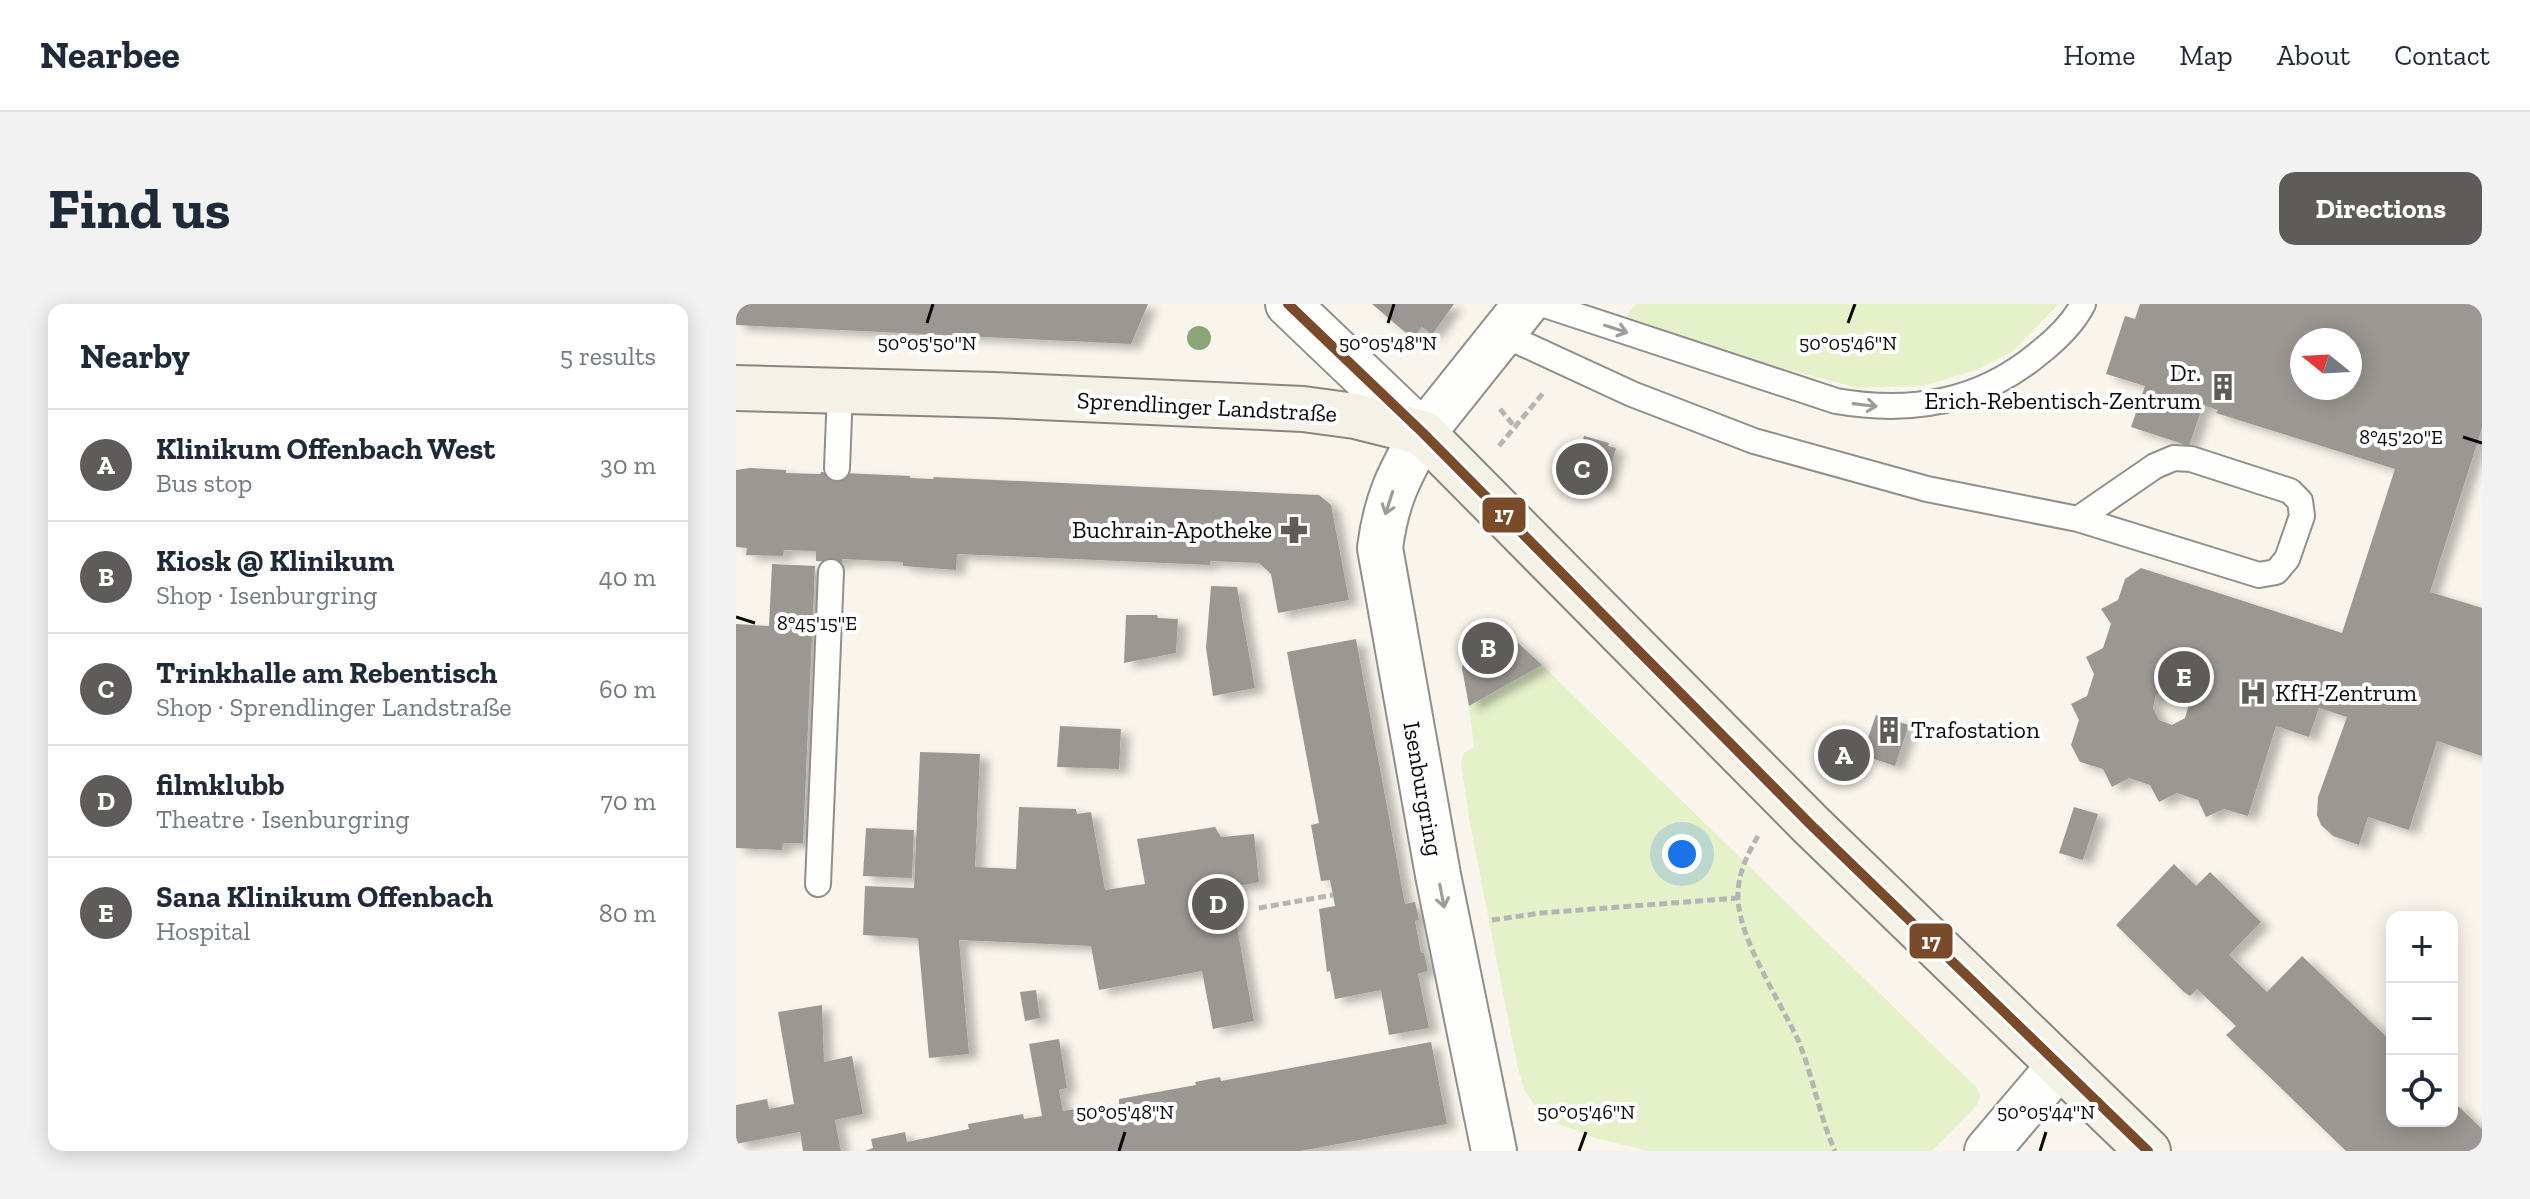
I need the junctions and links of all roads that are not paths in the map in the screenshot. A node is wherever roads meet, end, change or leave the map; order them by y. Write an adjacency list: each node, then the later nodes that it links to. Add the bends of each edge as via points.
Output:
1 (1288, 304): 7 (street)
2 (1542, 304): 3 (lane, one-way to 3, via 1836,401 1897,407 1954,400 2010,376 2053,342)
3 (2083, 304)
4 (1514, 319): 7 (street, Isenburgring); 9 (lane, via 1632,394 1754,441 1927,489)
5 (736, 388): 6 (main road, Sprendlinger Landstraße)
6 (840, 391): 7 (main road, Sprendlinger Landstraße, via 1303,409); 8 (lane)
7 (1423, 433): 12 (main road); 13 (street, Isenburgring, one-way to 13, via 1396,479 1380,548 1440,888)
8 (837, 468)
9 (2078, 519): 9 (lane, via 2259,575 2276,572 2287,559 2302,516 2300,501 2290,491 2174,458)
10 (831, 572): 11 (lane)
11 (818, 884)
12 (2059, 1066): 14 (street); 15 (main road)
13 (1494, 1151)
14 (1987, 1151)
15 (2148, 1151)

